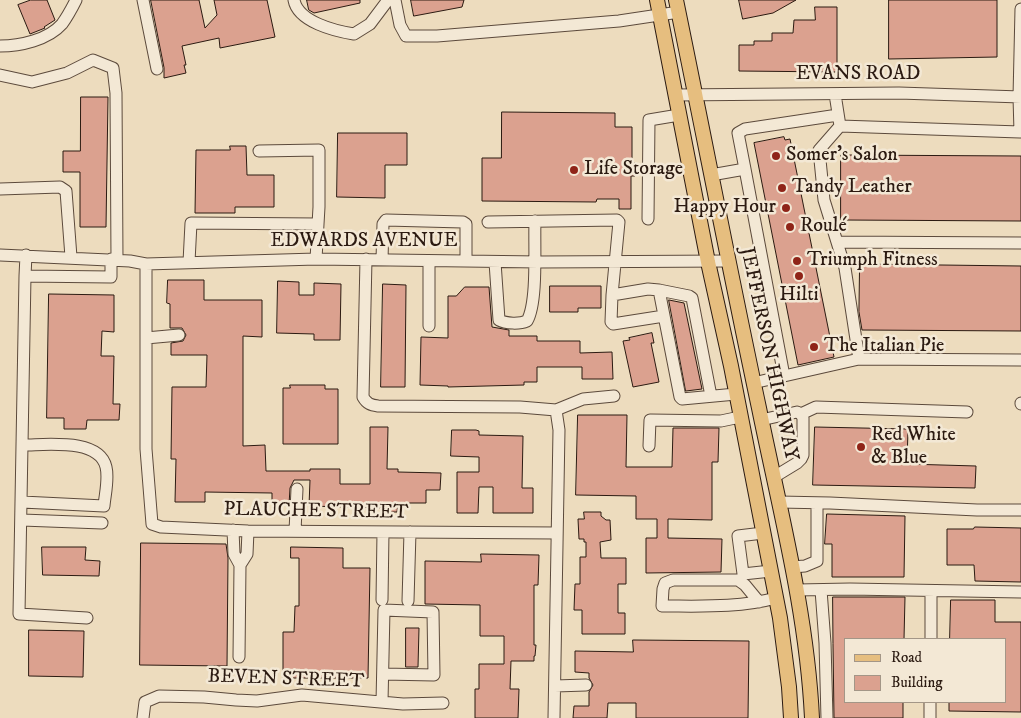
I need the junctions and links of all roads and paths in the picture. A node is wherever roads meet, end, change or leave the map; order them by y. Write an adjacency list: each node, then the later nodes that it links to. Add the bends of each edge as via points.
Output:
1 (76, 0): 10 (street, via 61,24 40,39 15,46)
2 (143, 0): 11 (street)
3 (294, 0): 4 (street, via 295,6 308,18 332,30 354,34 370,24)
4 (388, 0)
5 (395, 0): 9 (street, via 400,25 406,36 619,21)
6 (657, 0): 9 (main road, JEFFERSON HIGHWAY)
7 (678, 6): 9 (street); 15 (main road, JEFFERSON HIGHWAY)
8 (1021, 9): 16 (street)
9 (660, 15): 14 (main road, JEFFERSON HIGHWAY)
10 (0, 46)
11 (157, 69)
12 (0, 74): 35 (street, via 32,82 67,73 92,60 113,68 116,93)
13 (835, 94): 15 (street, EVANS ROAD); 16 (street, EVANS ROAD); 18 (street)
14 (675, 95): 15 (street, EVANS ROAD); 17 (main road, JEFFERSON HIGHWAY)
15 (696, 95): 22 (main road, JEFFERSON HIGHWAY)
16 (1020, 97): 19 (street)
17 (679, 115): 24 (street, via 649,120); 44 (main road, JEFFERSON HIGHWAY)
18 (839, 121): 19 (street); 21 (street, via 745,129 738,133); 28 (street, via 819,150 824,200)
19 (1021, 131)
20 (259, 151): 27 (street, via 319,150)
21 (745, 169): 22 (street); 55 (street)
22 (711, 175): 39 (main road, JEFFERSON HIGHWAY)
23 (0, 189): 32 (street, via 60,187 66,191)
24 (648, 219)
25 (535, 221): 26 (street); 42 (street); 43 (street, via 617,220)
26 (488, 222)
27 (317, 224): 33 (street); 40 (street, via 191,223)
28 (837, 242): 29 (street); 53 (street, via 845,268)
29 (1021, 243)
30 (0, 255): 31 (street, EDWARDS AVENUE)
31 (26, 255): 32 (street, EDWARDS AVENUE); 46 (street)
32 (71, 257): 35 (street, EDWARDS AVENUE)
33 (316, 259): 34 (street, EDWARDS AVENUE); 40 (street, EDWARDS AVENUE)
34 (366, 259): 36 (street, EDWARDS AVENUE); 60 (street, via 363,397 366,402 378,406)
35 (114, 260): 45 (street, EDWARDS AVENUE); 46 (street, via 111,277)
36 (382, 260): 37 (street, EDWARDS AVENUE); 38 (street, via 383,224 386,220 463,222 466,224)
37 (429, 261): 38 (street, EDWARDS AVENUE); 50 (street)
38 (466, 261): 41 (street, EDWARDS AVENUE)
39 (728, 261): 44 (street, EDWARDS AVENUE); 56 (main road, JEFFERSON HIGHWAY)
40 (189, 262): 45 (street, EDWARDS AVENUE)
41 (495, 262): 42 (street, EDWARDS AVENUE); 42 (street, via 498,317 502,322 527,321)
42 (534, 262): 43 (street, EDWARDS AVENUE)
43 (616, 262): 44 (street, EDWARDS AVENUE); 48 (street)
44 (708, 262): 57 (main road, JEFFERSON HIGHWAY)
45 (146, 264): 52 (street, PLAUCHE STREET)
46 (25, 276): 65 (street)
47 (659, 290): 48 (street); 49 (street); 59 (street, via 692,298)
48 (612, 295): 49 (street, via 613,324)
49 (664, 316): 59 (street, via 680,397)
50 (429, 326)
51 (179, 335): 52 (street)
52 (146, 338): 75 (street, PLAUCHE STREET, via 146,449 152,524)
53 (859, 359): 54 (street); 55 (street)
54 (1021, 360)
55 (784, 376): 56 (street)
56 (753, 383): 64 (main road, JEFFERSON HIGHWAY)
57 (736, 394): 59 (street); 63 (main road, JEFFERSON HIGHWAY)
58 (614, 396): 60 (street, via 582,399)
59 (711, 396)
60 (556, 410): 81 (street, via 559,430)
61 (967, 412): 62 (street, via 816,407)
62 (801, 414): 64 (street, via 797,412); 67 (street, via 803,455 797,463)
63 (740, 417): 66 (street, via 721,421 650,420); 80 (main road, JEFFERSON HIGHWAY)
64 (761, 420): 67 (main road, JEFFERSON HIGHWAY)
65 (23, 445): 69 (street); 69 (street, via 82,446 94,450 107,469 104,506)
66 (649, 446)
67 (774, 477): 70 (main road, JEFFERSON HIGHWAY)
68 (297, 489): 77 (street)
69 (22, 502): 73 (street)
70 (779, 502): 71 (street); 83 (main road, JEFFERSON HIGHWAY)
71 (817, 504): 72 (street); 83 (street, via 818,561)
72 (1021, 510)
73 (22, 520): 74 (street); 93 (street, via 19,614)
74 (102, 523)
75 (233, 530): 76 (street, PLAUCHE STREET); 82 (street, via 234,554)
76 (248, 531): 77 (street, PLAUCHE STREET); 82 (street, via 246,554)
77 (295, 531): 78 (street, PLAUCHE STREET)
78 (383, 532): 79 (street, PLAUCHE STREET); 90 (street)
79 (410, 532): 81 (street, PLAUCHE STREET); 91 (street)
80 (763, 533): 84 (main road, JEFFERSON HIGHWAY); 84 (street, via 738,536 743,574)
81 (557, 534): 100 (street)
82 (240, 565): 97 (street)
83 (792, 568): 85 (main road, JEFFERSON HIGHWAY)
84 (770, 571): 89 (main road, JEFFERSON HIGHWAY)
85 (797, 590): 86 (street); 96 (main road, JEFFERSON HIGHWAY)
86 (820, 590): 87 (street); 95 (street)
87 (931, 591): 88 (street); 94 (street)
88 (1021, 592)
89 (776, 598): 92 (street); 106 (main road, JEFFERSON HIGHWAY)
90 (382, 600)
91 (408, 601)
92 (759, 602): 92 (street, via 733,606 662,606 665,582 673,580 738,580)
93 (87, 618)
94 (930, 638)
95 (825, 643): 96 (street); 108 (street)
96 (804, 646): 107 (main road, JEFFERSON HIGHWAY)
97 (239, 657)
98 (383, 674): 98 (street, via 384,610 433,612 434,675); 101 (street)
99 (586, 685): 100 (street)
100 (555, 686): 105 (street)
101 (382, 702): 102 (street, BEVEN STREET); 104 (street, BEVEN STREET, via 302,695 257,700 159,696 145,702)
102 (443, 703)
103 (930, 703): 109 (street)
104 (143, 718)
105 (554, 718)
106 (791, 718)
107 (812, 718)
108 (827, 718)
109 (930, 718)

